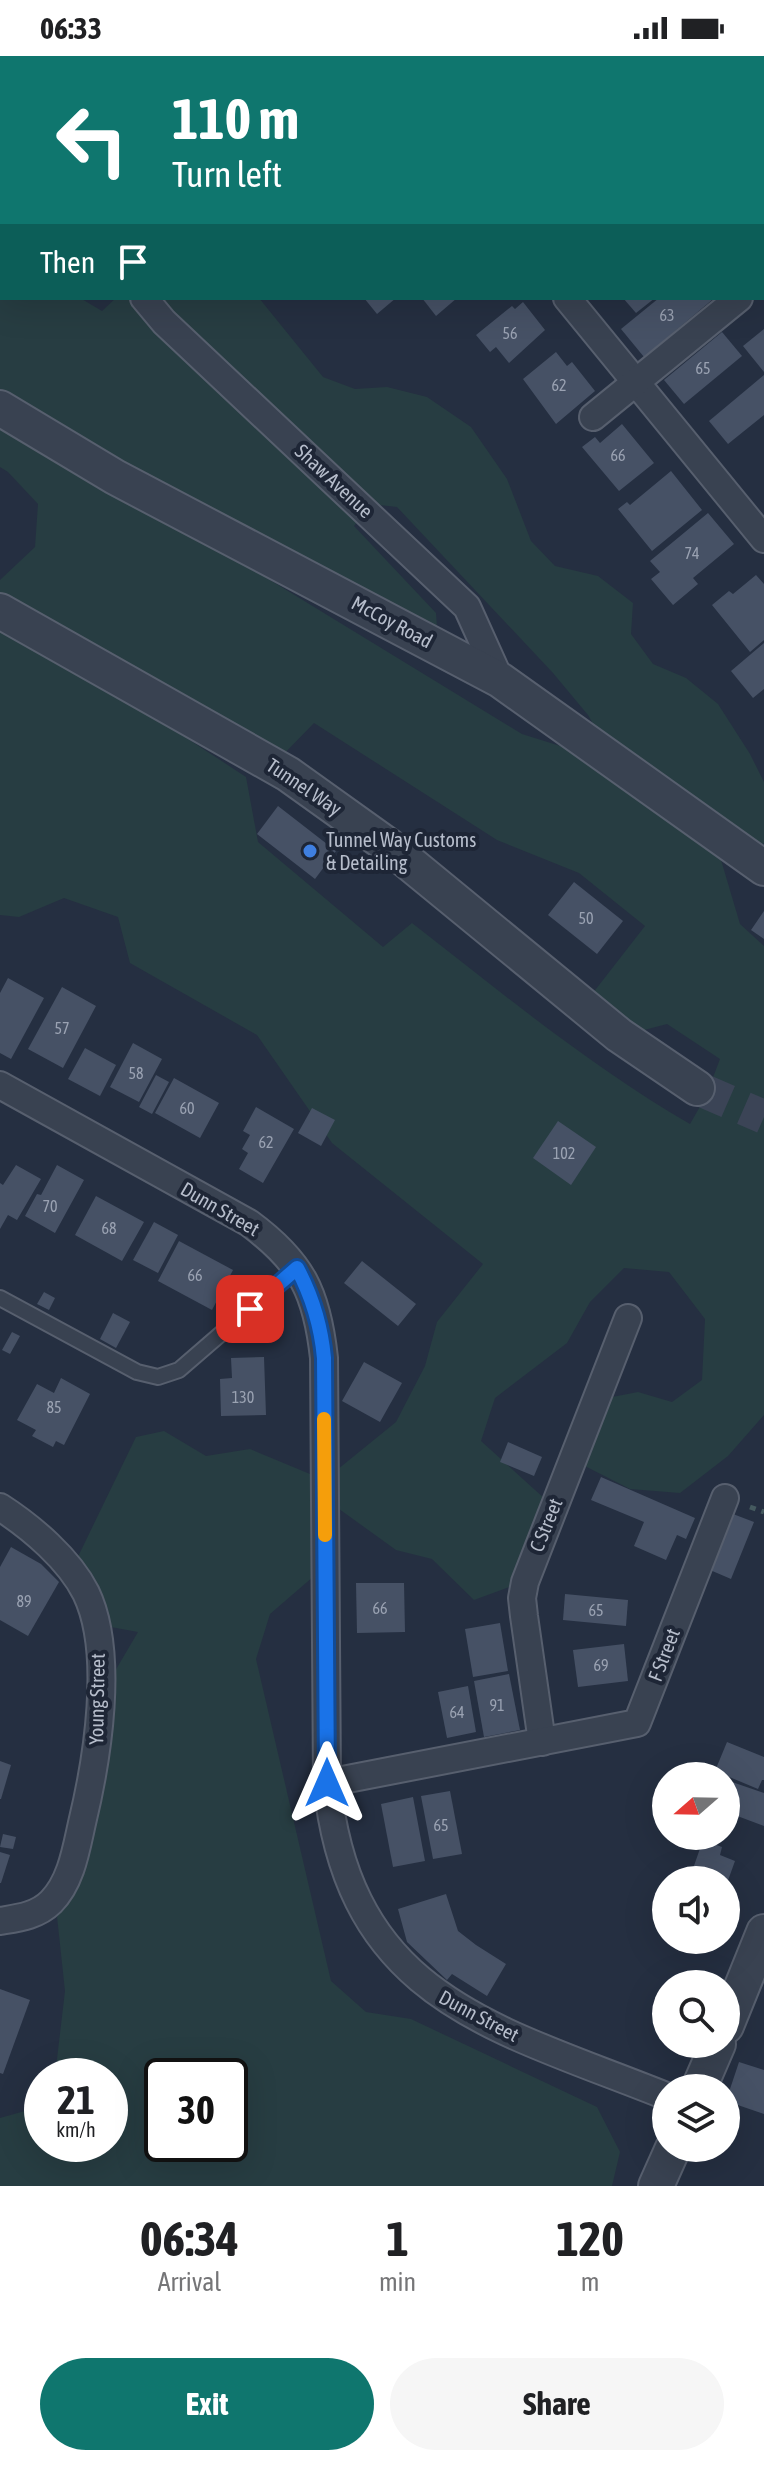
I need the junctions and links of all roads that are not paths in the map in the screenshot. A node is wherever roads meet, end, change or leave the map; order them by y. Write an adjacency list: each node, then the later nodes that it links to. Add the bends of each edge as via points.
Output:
1 (146, 300): 9 (street, Shaw Avenue, via 467,607)
2 (569, 300): 4 (street)
3 (737, 300): 4 (street)
4 (635, 382): 6 (street); 7 (street)
5 (0, 408): 9 (street, McCoy Road, via 115,477)
6 (593, 417)
7 (764, 539)
8 (0, 611): 12 (street, Tunnel Way, via 288,774 390,847 619,1035)
9 (500, 680): 10 (street, McCoy Road)
10 (764, 868)
11 (0, 1085): 13 (street, Dunn Street, via 249,1223)
12 (697, 1088)
13 (297, 1268): 14 (lane, via 179,1370 158,1377 137,1372); 19 (street, Dunn Street, via 312,1296 324,1358)
14 (0, 1298)
15 (628, 1318): 18 (street, C Street, via 525,1582 522,1598)
16 (725, 1498): 18 (street, F Street, via 637,1723)
17 (0, 1507): 20 (street, Young Street, via 53,1551 85,1592 99,1654 100,1723 76,1849 60,1889 36,1913)
18 (542, 1742): 19 (street)
19 (327, 1783): 23 (street, Dunn Street, via 346,1872 361,1905 400,1962 479,2020)
20 (0, 1921)
21 (764, 1932): 22 (street)
22 (740, 1991)
23 (652, 2090)
24 (667, 2162): 25 (street)
25 (656, 2186)

